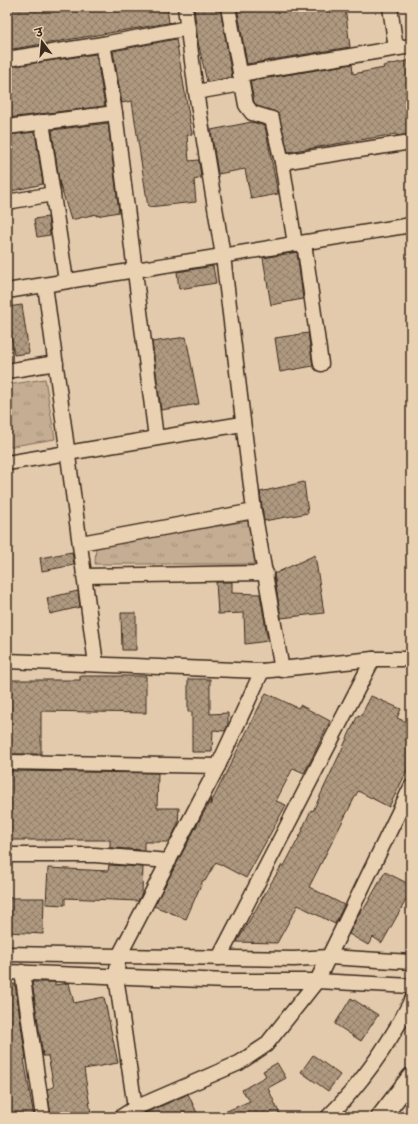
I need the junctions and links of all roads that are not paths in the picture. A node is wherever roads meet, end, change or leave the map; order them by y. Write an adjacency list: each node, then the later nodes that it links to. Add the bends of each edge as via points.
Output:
1 (185, 7): 4 (street)
2 (228, 7): 9 (street)
3 (390, 7): 7 (street)
4 (188, 28): 5 (street); 10 (street)
5 (102, 44): 8 (street); 11 (street)
6 (411, 46): 7 (street)
7 (396, 48): 9 (street)
8 (7, 59)
9 (241, 79): 10 (street); 15 (street, via 248,110 272,120)
10 (196, 92): 20 (street)
11 (115, 113): 12 (street); 21 (street)
12 (42, 122): 13 (street); 16 (street)
13 (7, 128)
14 (411, 142): 15 (street)
15 (282, 162): 19 (street)
16 (53, 194): 17 (street); 22 (street)
17 (7, 202)
18 (411, 225): 19 (street)
19 (299, 244): 20 (street); 26 (street)
20 (223, 256): 21 (street); 28 (street)
21 (134, 271): 22 (street); 29 (street)
22 (66, 281): 23 (street)
23 (45, 285): 24 (street); 25 (street)
24 (7, 291)
25 (56, 363): 27 (street); 30 (street)
26 (321, 364)
27 (7, 370)
28 (242, 424): 29 (street); 32 (street)
29 (156, 438): 30 (street)
30 (67, 453): 31 (street); 33 (street)
31 (7, 463)
32 (254, 511): 33 (street); 34 (street)
33 (81, 543): 35 (street)
34 (266, 573): 35 (street); 40 (street)
35 (85, 576): 39 (street)
36 (7, 659): 39 (street)
37 (374, 659): 38 (street); 40 (street); 50 (street)
38 (411, 659)
39 (96, 664): 41 (street)
40 (282, 670): 41 (street)
41 (262, 671): 43 (street)
42 (7, 762): 43 (street)
43 (218, 766): 46 (street)
44 (411, 787): 49 (street)
45 (7, 855): 46 (street, via 94,855)
46 (169, 861): 48 (street)
47 (7, 954): 48 (street)
48 (119, 956): 50 (street); 54 (street)
49 (329, 957): 50 (street); 51 (street); 55 (street)
50 (219, 958)
51 (411, 962)
52 (7, 972): 53 (street)
53 (22, 972): 54 (street); 60 (street)
54 (116, 976): 55 (street, via 227,982); 59 (street)
55 (317, 981): 56 (street); 59 (street, via 266,1045 239,1063)
56 (411, 986)
57 (411, 1002): 62 (street, via 378,1055)
58 (411, 1078): 63 (main road)
59 (135, 1108): 61 (street)
60 (43, 1117)
61 (121, 1117)
62 (328, 1117)
63 (381, 1117)

